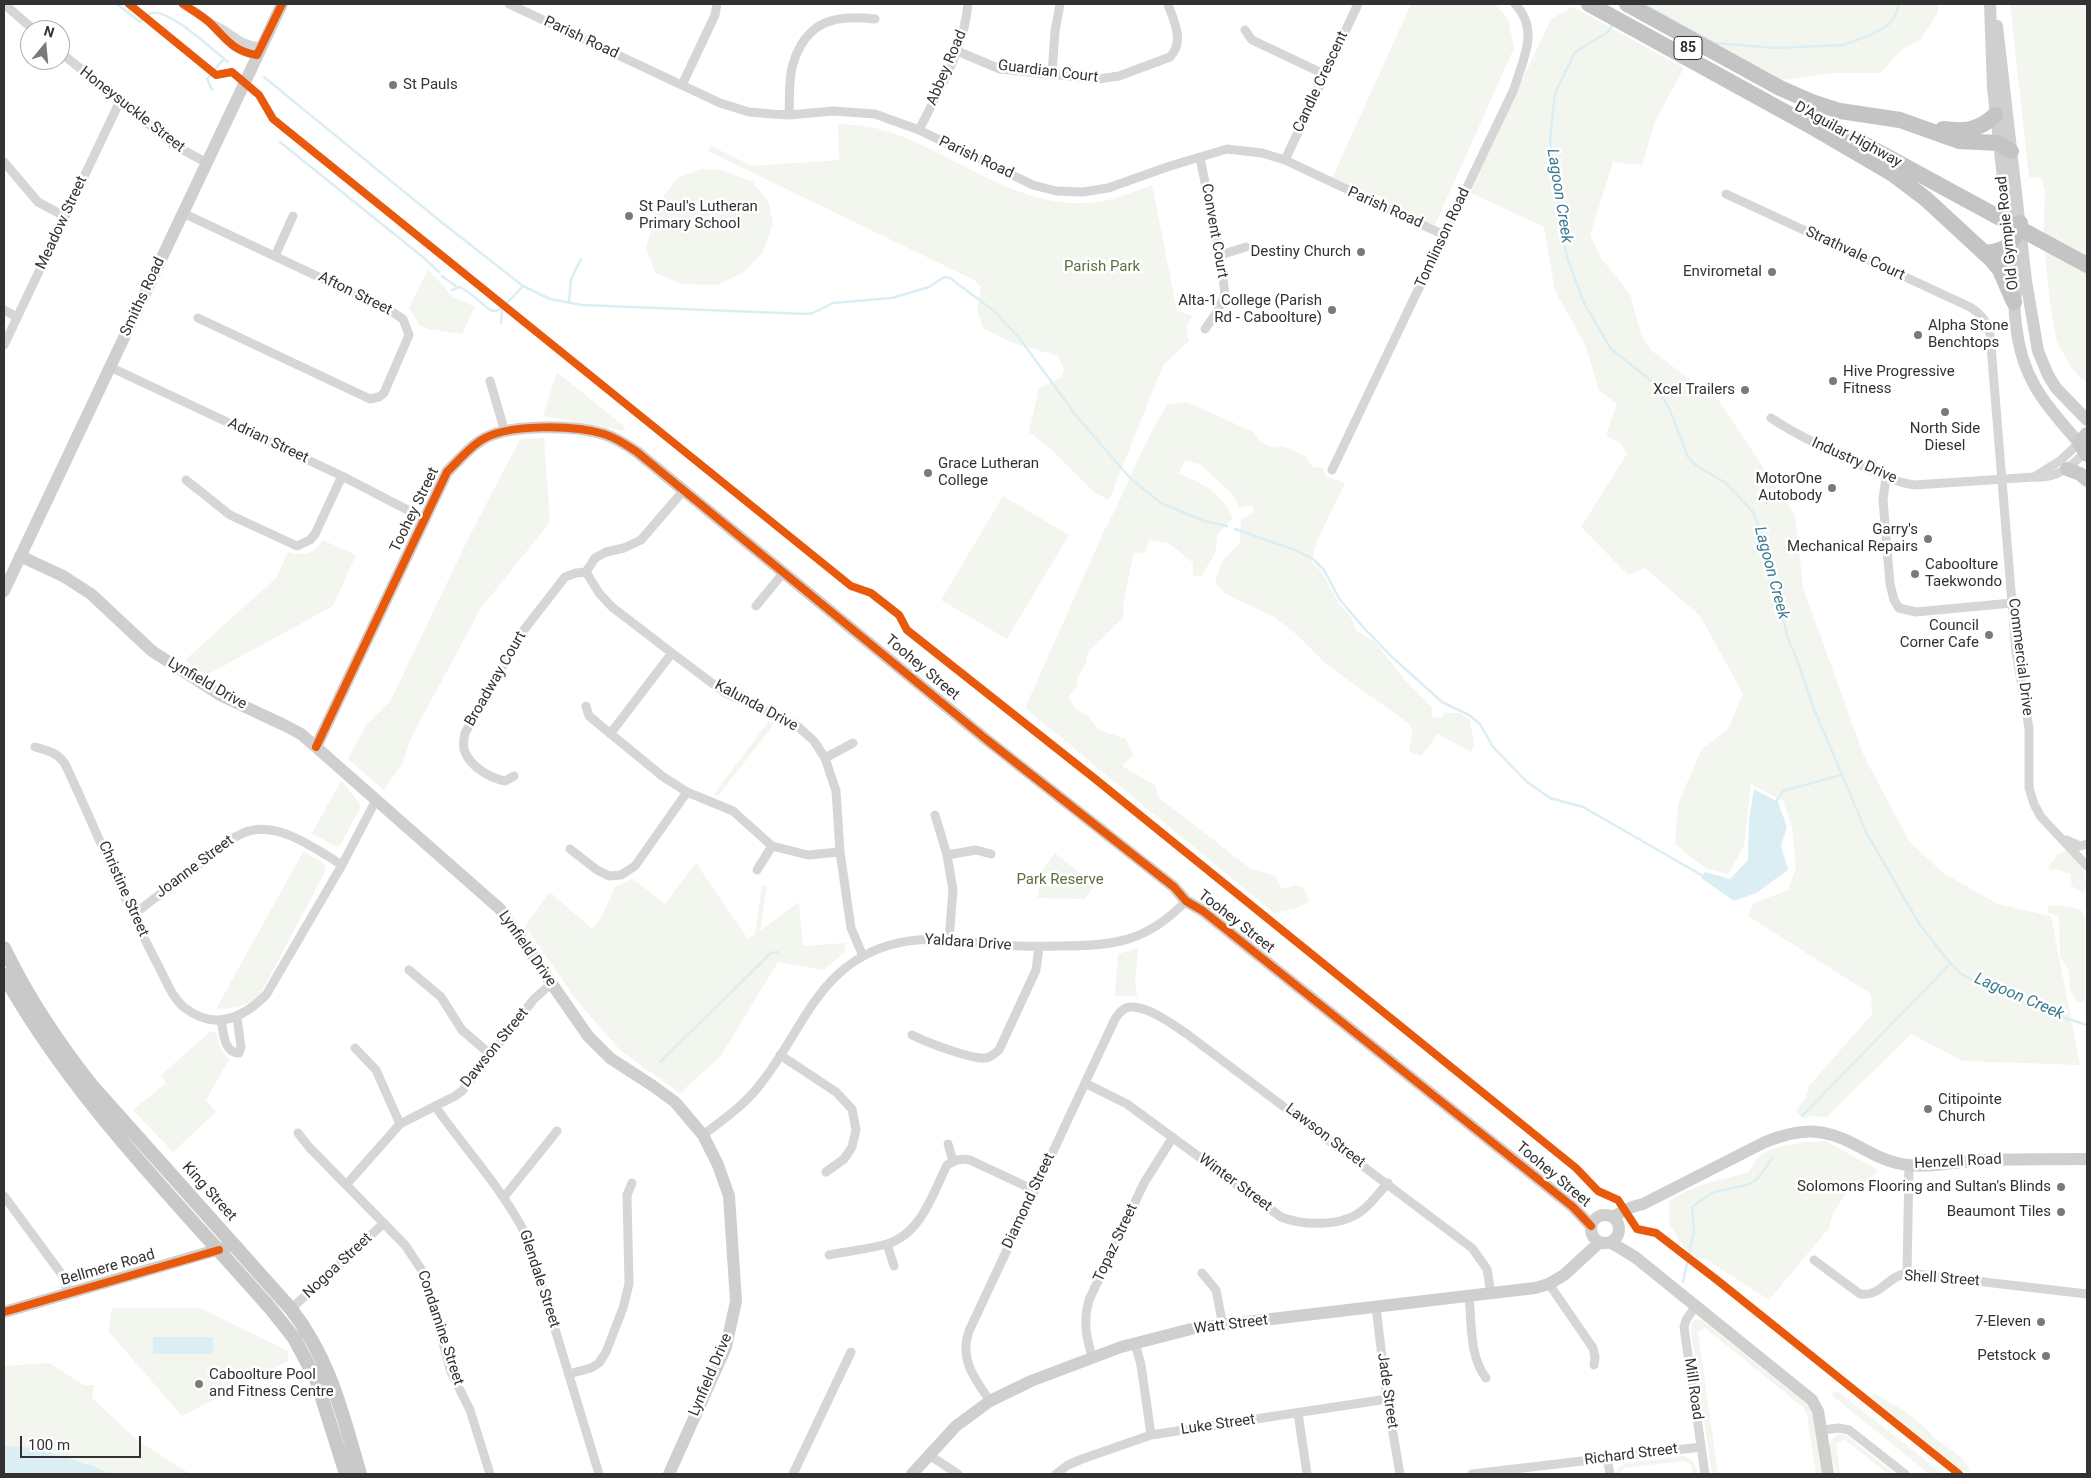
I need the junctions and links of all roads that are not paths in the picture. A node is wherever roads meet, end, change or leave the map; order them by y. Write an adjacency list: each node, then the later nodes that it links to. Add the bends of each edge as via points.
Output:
1 (4, 4): 17 (street)
2 (183, 4): 19 (street, via 209,22 239,50)
3 (282, 4): 19 (street, Smiths Road)
4 (509, 4): 24 (street, Parish Road)
5 (717, 4): 24 (street, via 715,15)
6 (968, 4): 20 (street, Abbey Road)
7 (1060, 4): 22 (street)
8 (1168, 4): 22 (street, Guardian Court, via 1178,39 1177,48 1170,57 1119,76 1098,79)
9 (1358, 4): 23 (street, Candle Crescent)
10 (1515, 4): 41 (street, Tomlinson Road, via 1524,13 1529,40 1514,89)
11 (1589, 4): 25 (highway)
12 (1609, 4): 25 (highway, D'Aguilar Highway / 85)
13 (1627, 4): 25 (highway)
14 (1990, 4): 28 (street, Old Gympie Road)
15 (1995, 4): 31 (street, Old Gympie Road)
16 (875, 19): 27 (street, via 843,17 825,21 810,33 792,66)
17 (22, 20)
18 (1245, 30): 23 (street, via 1252,40)
19 (259, 51): 35 (street, Smiths Road)
20 (957, 51): 22 (street, Guardian Court, via 1000,68); 29 (street, Abbey Road)
21 (70, 60): 26 (street, Honeysuckle Street)
22 (1052, 74)
23 (1324, 74): 33 (street, Candle Crescent)
24 (682, 85): 27 (street, Parish Road, via 737,109)
25 (1768, 92): 30 (highway, via 1900,120); 44 (highway, via 1909,185); 47 (highway, D'Aguilar Highway / 85, bridge)
26 (120, 100): 35 (street, Honeysuckle Street, via 180,149); 38 (street, Meadow Street)
27 (790, 115): 29 (street, Parish Road, via 853,111 874,114)
28 (1996, 115): 30 (highway, via 1976,128); 31 (street, Old Gympie Road)
29 (919, 130): 32 (street, Parish Road, via 1033,184 1056,191 1083,192 1108,188)
30 (1931, 131): 31 (highway, via 1959,141)
31 (2005, 147): 40 (street, Old Gympie Road); 42 (street, Old Gympie Road)
32 (1200, 158): 33 (street, Parish Road, via 1227,149 1262,153); 45 (street, Convent Court)
33 (1285, 160): 41 (street, Parish Road)
34 (4, 162): 38 (street, via 38,202)
35 (207, 163): 37 (street, Smiths Road)
36 (1726, 194): 50 (street, Strathvale Court, via 1970,307)
37 (183, 213): 46 (street, Afton Street); 55 (street, Smiths Road)
38 (64, 216): 51 (street, Meadow Street)
39 (293, 216): 46 (street)
40 (2020, 223): 42 (highway); 58 (street, Old Gympie Road, via 2038,350 2062,396)
41 (1444, 234): 62 (street, Tomlinson Road)
42 (2010, 245): 44 (highway, via 2004,250); 48 (street, Old Gympie Road, via 2016,294)
43 (1246, 247): 45 (street)
44 (1984, 253): 48 (highway, via 2000,270)
45 (1220, 255): 53 (street, Convent Court, via 1225,294)
46 (275, 256): 52 (street, Afton Street, via 403,319 409,335 384,393 370,398 360,395)
47 (2087, 265)
48 (2014, 302): 60 (street, Old Gympie Road, via 2019,346 2027,372 2040,396)
49 (4, 310): 51 (street)
50 (1982, 316): 66 (street, Commercial Drive, via 1990,334)
51 (17, 317): 54 (street, Meadow Street)
52 (198, 318)
53 (1205, 329)
54 (4, 345)
55 (110, 367): 63 (street, Adrian Street); 71 (street, Smiths Road)
56 (490, 381): 59 (street)
57 (1771, 418): 65 (street, Industry Drive, via 1799,436)
58 (2087, 420)
59 (505, 432): 69 (street, Toohey Street, via 545,428 604,434 627,445); 70 (street, Toohey Street, via 481,440 447,472)
60 (2085, 447): 61 (street, Industry Drive); 64 (street, Industry Drive)
61 (2067, 469): 64 (street, Industry Drive, via 2050,476); 68 (main road)
62 (1332, 470)
63 (342, 476): 67 (street, via 315,534 297,546 230,515); 70 (street, Adrian Street)
64 (2034, 476): 66 (street, Industry Drive)
65 (1886, 477): 66 (street, Industry Drive, via 1927,485); 75 (street, via 1883,500 1890,584 1899,608 1916,612)
66 (2002, 479): 75 (street, Commercial Drive)
67 (186, 480)
68 (2087, 480)
69 (684, 490): 72 (street, via 641,540 595,558); 73 (street, Toohey Street)
70 (425, 519): 82 (street, Toohey Street)
71 (20, 556): 74 (street, Smiths Road); 82 (street, Lynfield Drive, via 92,594 152,651 220,695 301,734)
72 (586, 572): 77 (street, Kalunda Drive, via 612,607); 84 (street, Broadway Court, via 565,577 520,635 465,733 465,753 485,773 505,781)
73 (784, 572): 76 (street); 98 (street, Toohey Street, via 987,740 1174,887)
74 (4, 591)
75 (2012, 603): 88 (street, Commercial Drive, via 2016,652 2029,728 2028,788 2041,817)
76 (756, 606)
77 (672, 653): 79 (street); 83 (street, Kalunda Drive, via 725,693 795,724 814,741)
78 (586, 706): 79 (street, via 589,716)
79 (610, 734): 85 (street)
80 (853, 744): 83 (street)
81 (35, 747): 99 (street, Christine Street, via 53,752 65,764)
82 (316, 747): 86 (street, Lynfield Drive)
83 (825, 758): 92 (street, Kalunda Drive, via 836,791)
84 (514, 776)
85 (687, 792): 90 (street, via 732,811); 91 (street, via 635,866 621,875 609,876 597,870)
86 (376, 800): 95 (street, Christine Street); 106 (street, Lynfield Drive, via 500,909)
87 (935, 815): 94 (street)
88 (2064, 839): 89 (street, via 2076,845); 96 (street, Commercial Drive)
89 (2087, 844)
90 (772, 846): 92 (street, via 808,855); 97 (street)
91 (570, 849)
92 (840, 852): 103 (street, Kalunda Drive, via 851,928)
93 (991, 854): 94 (street, via 976,850)
94 (946, 855): 100 (street, via 953,902)
95 (342, 866): 99 (street, Joanne Street, via 299,839 270,830 250,830 235,837); 108 (street, Christine Street, via 266,996 251,1010)
96 (2087, 866)
97 (757, 870)
98 (1186, 901): 101 (street, Yaldara Drive, via 1154,928 1128,940 1101,946); 133 (street, Toohey Street, via 1203,911)
99 (134, 914): 109 (street, Christine Street, via 176,998 186,1009)
100 (949, 940): 101 (street, Yaldara Drive); 103 (street, Yaldara Drive, via 906,941)
101 (1039, 947): 110 (street, via 1036,970 999,1050 993,1056 986,1059 929,1044)
102 (4, 948): 135 (main road, King Street, via 32,1002 69,1056)
103 (863, 956): 113 (street, Yaldara Drive, via 840,971 818,995)
104 (409, 970): 112 (street, via 441,997 462,1030)
105 (4, 975): 136 (main road, King Street, via 45,1043 81,1092)
106 (551, 984): 112 (street, Dawson Street, via 534,999); 119 (street, Lynfield Drive, via 598,1048 675,1102)
107 (1128, 1007): 114 (street, Diamond Street, via 1115,1019); 127 (street, Lawson Street, via 1140,1008 1164,1018)
108 (237, 1017): 109 (street, Christine Street); 109 (street, via 239,1053 232,1053 227,1048)
109 (221, 1020)
110 (912, 1035)
111 (355, 1048): 116 (street, via 382,1080)
112 (491, 1055): 115 (street, Dawson Street, via 462,1091)
113 (780, 1055): 119 (street, Yaldara Drive, via 753,1094); 125 (street, via 836,1092 852,1109 856,1130 852,1147 844,1159)
114 (1085, 1083): 120 (street, Winter Street, via 1127,1104); 129 (street, Diamond Street)
115 (435, 1106): 116 (street, Dawson Street); 131 (street, Glendale Street)
116 (400, 1124): 128 (street, Dawson Street)
117 (557, 1131): 131 (street)
118 (298, 1133): 128 (street, Condamine Street)
119 (703, 1135): 170 (street, Lynfield Drive, via 729,1196 736,1301 726,1347)
120 (1173, 1137): 127 (street, Winter Street, via 1281,1217 1295,1223 1322,1224 1350,1217 1363,1210); 154 (street, Topaz Street, via 1144,1182 1089,1300 1085,1330)
121 (948, 1144): 123 (street)
122 (2087, 1159): 124 (street, Henzell Road)
123 (953, 1161): 129 (street, via 970,1160); 134 (street, via 947,1165 916,1224 908,1233)
124 (1908, 1165): 133 (street, Henzell Road, via 1884,1159 1824,1131 1784,1135 1632,1207); 141 (street)
125 (826, 1172)
126 (632, 1183): 156 (street, via 627,1195 629,1284 623,1308 599,1363)
127 (1388, 1183): 144 (street, Lawson Street, via 1478,1254 1487,1269)
128 (346, 1184): 132 (street, Condamine Street)
129 (1034, 1190): 159 (street, Diamond Street, via 964,1346 967,1363)
130 (4, 1196): 143 (street, via 63,1276)
131 (504, 1197): 156 (street, Glendale Street, via 527,1237)
132 (384, 1223): 149 (street, Nogoa Street); 168 (street, Condamine Street, via 405,1245 422,1272 451,1372 470,1410)
133 (1605, 1230): 142 (street, Watt Street, via 1582,1258); 148 (street, Toohey Street, via 1627,1245 1635,1257)
134 (888, 1244): 137 (street); 139 (street)
135 (234, 1245): 136 (street, Bellmere Road); 149 (main road, King Street)
136 (219, 1250): 143 (street, Bellmere Road); 166 (main road, King Street, via 300,1348 316,1379)
137 (830, 1255)
138 (1814, 1260): 141 (street, Shell Street, via 1860,1294 1875,1293 1891,1278)
139 (894, 1266)
140 (1202, 1273): 151 (street, via 1216,1290)
141 (1907, 1273): 145 (street, Shell Street)
142 (1549, 1284): 144 (street, Watt Street); 155 (street, via 1593,1348)
143 (68, 1294): 150 (street, Bellmere Road)
144 (1491, 1294): 146 (street, Watt Street)
145 (2087, 1294)
146 (1469, 1297): 147 (street, Watt Street); 157 (street, via 1476,1360)
147 (1376, 1307): 151 (street, Watt Street); 158 (street, Jade Street)
148 (1695, 1307): 161 (street, Toohey Street, via 1812,1400); 163 (street, Mill Road, via 1684,1327)
149 (291, 1309): 166 (main road, King Street, via 327,1368)
150 (4, 1312)
151 (1223, 1326): 152 (street, Watt Street, via 1195,1328)
152 (1136, 1343): 154 (street, Watt Street); 162 (street)
153 (851, 1352): 171 (street)
154 (1092, 1356): 159 (street, Watt Street)
155 (1594, 1365)
156 (569, 1374): 169 (street, Glendale Street)
157 (1486, 1378)
158 (1387, 1399): 160 (street, Luke Street); 176 (street, Jade Street)
159 (990, 1401): 164 (street, Watt Street, via 956,1426)
160 (1298, 1413): 162 (street, Luke Street); 175 (street)
161 (1822, 1430): 180 (street, Toohey Street); 181 (street, via 1849,1430)
162 (1150, 1435): 174 (street, Luke Street, via 1082,1459)
163 (1701, 1447): 165 (street, Richard Street); 179 (street, Mill Road)
164 (929, 1455): 172 (street, Watt Street); 173 (street)
165 (1607, 1457): 177 (street, Richard Street); 178 (street)
166 (348, 1464): 167 (main road, King Street)
167 (360, 1474)
168 (490, 1474)
169 (600, 1474)
170 (668, 1474)
171 (793, 1474)
172 (912, 1474)
173 (958, 1474)
174 (1056, 1474)
175 (1307, 1474)
176 (1400, 1474)
177 (1472, 1474)
178 (1610, 1474)
179 (1705, 1474)
180 (1828, 1474)
181 (1904, 1474)

